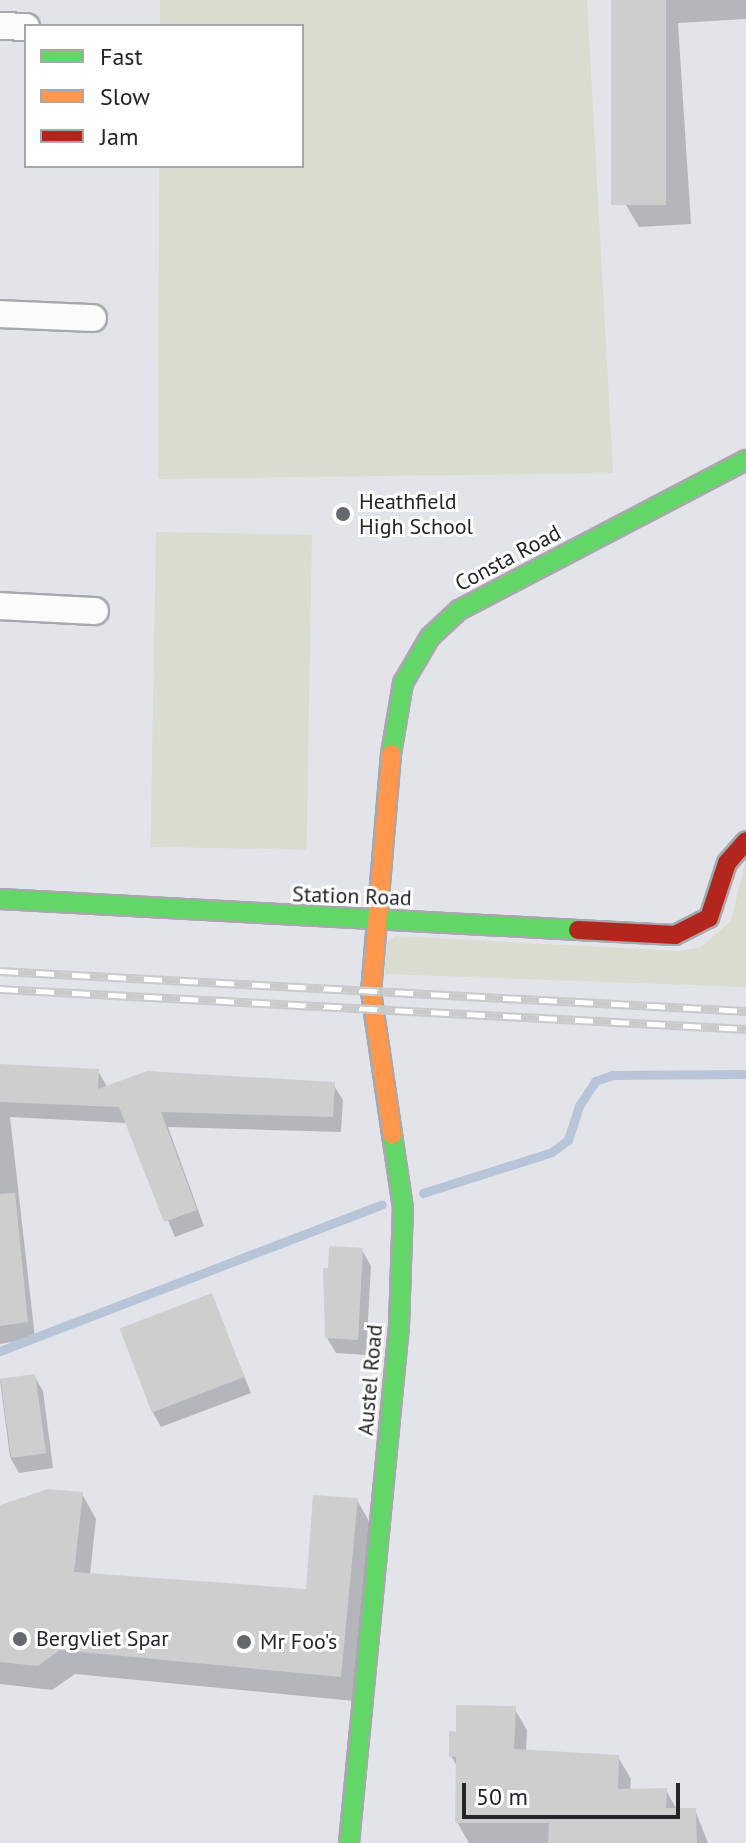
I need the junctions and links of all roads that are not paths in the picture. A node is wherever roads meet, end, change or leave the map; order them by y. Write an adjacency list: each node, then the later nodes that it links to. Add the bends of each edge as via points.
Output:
1 (0, 26): 2 (street)
2 (24, 27)
3 (0, 314): 4 (street)
4 (93, 318)
5 (746, 460): 10 (street, Consta Road, via 459,610 430,637 403,683 394,715)
6 (0, 606): 7 (street)
7 (95, 611)
8 (746, 841): 10 (street, Station Road, via 733,851 715,910 701,925 675,935)
9 (0, 899): 10 (street, Station Road)
10 (374, 921): 11 (street, Austel Road, via 373,1009 403,1208 399,1326)
11 (349, 1843)

